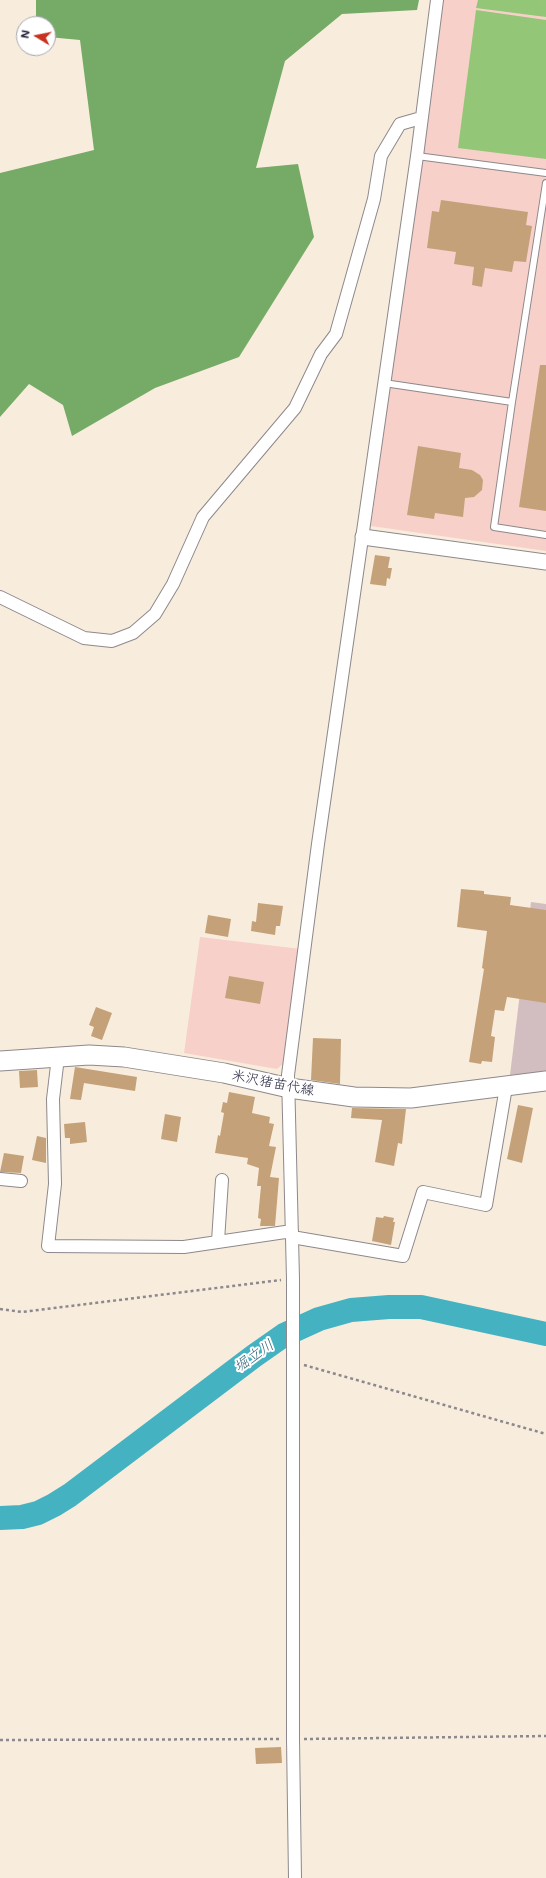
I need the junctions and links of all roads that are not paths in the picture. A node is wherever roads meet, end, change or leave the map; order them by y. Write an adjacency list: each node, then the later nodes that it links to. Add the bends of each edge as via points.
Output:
1 (437, 0): 2 (street)
2 (421, 118): 3 (street); 11 (street, via 400,124 381,156 374,199 336,334 321,354 295,408 203,517 173,584 155,614 133,632 112,641 98,640 84,638)
3 (417, 156): 4 (lane); 6 (street)
4 (546, 173)
5 (546, 182): 7 (lane)
6 (384, 383): 7 (lane); 9 (street)
7 (512, 402): 8 (lane, via 494,527)
8 (546, 535)
9 (362, 537): 10 (street); 16 (street, via 318,844 288,1075)
10 (546, 562)
11 (0, 597)
12 (58, 1057): 13 (main road, 米沢猪苗代線); 16 (main road, 米沢猪苗代線, via 89,1055 124,1058 224,1073); 21 (street, via 53,1099 55,1184 48,1246 184,1247)
13 (0, 1061)
14 (546, 1082): 15 (main road, 米沢猪苗代線)
15 (506, 1087): 16 (main road, 米沢猪苗代線, via 411,1098 354,1097); 20 (street, via 486,1205 423,1192 403,1256)
16 (289, 1088): 20 (street)
17 (0, 1179): 19 (street)
18 (222, 1180): 21 (street)
19 (21, 1182)
20 (292, 1234): 21 (street); 22 (street, via 293,1739)
21 (218, 1241)
22 (296, 1878)

